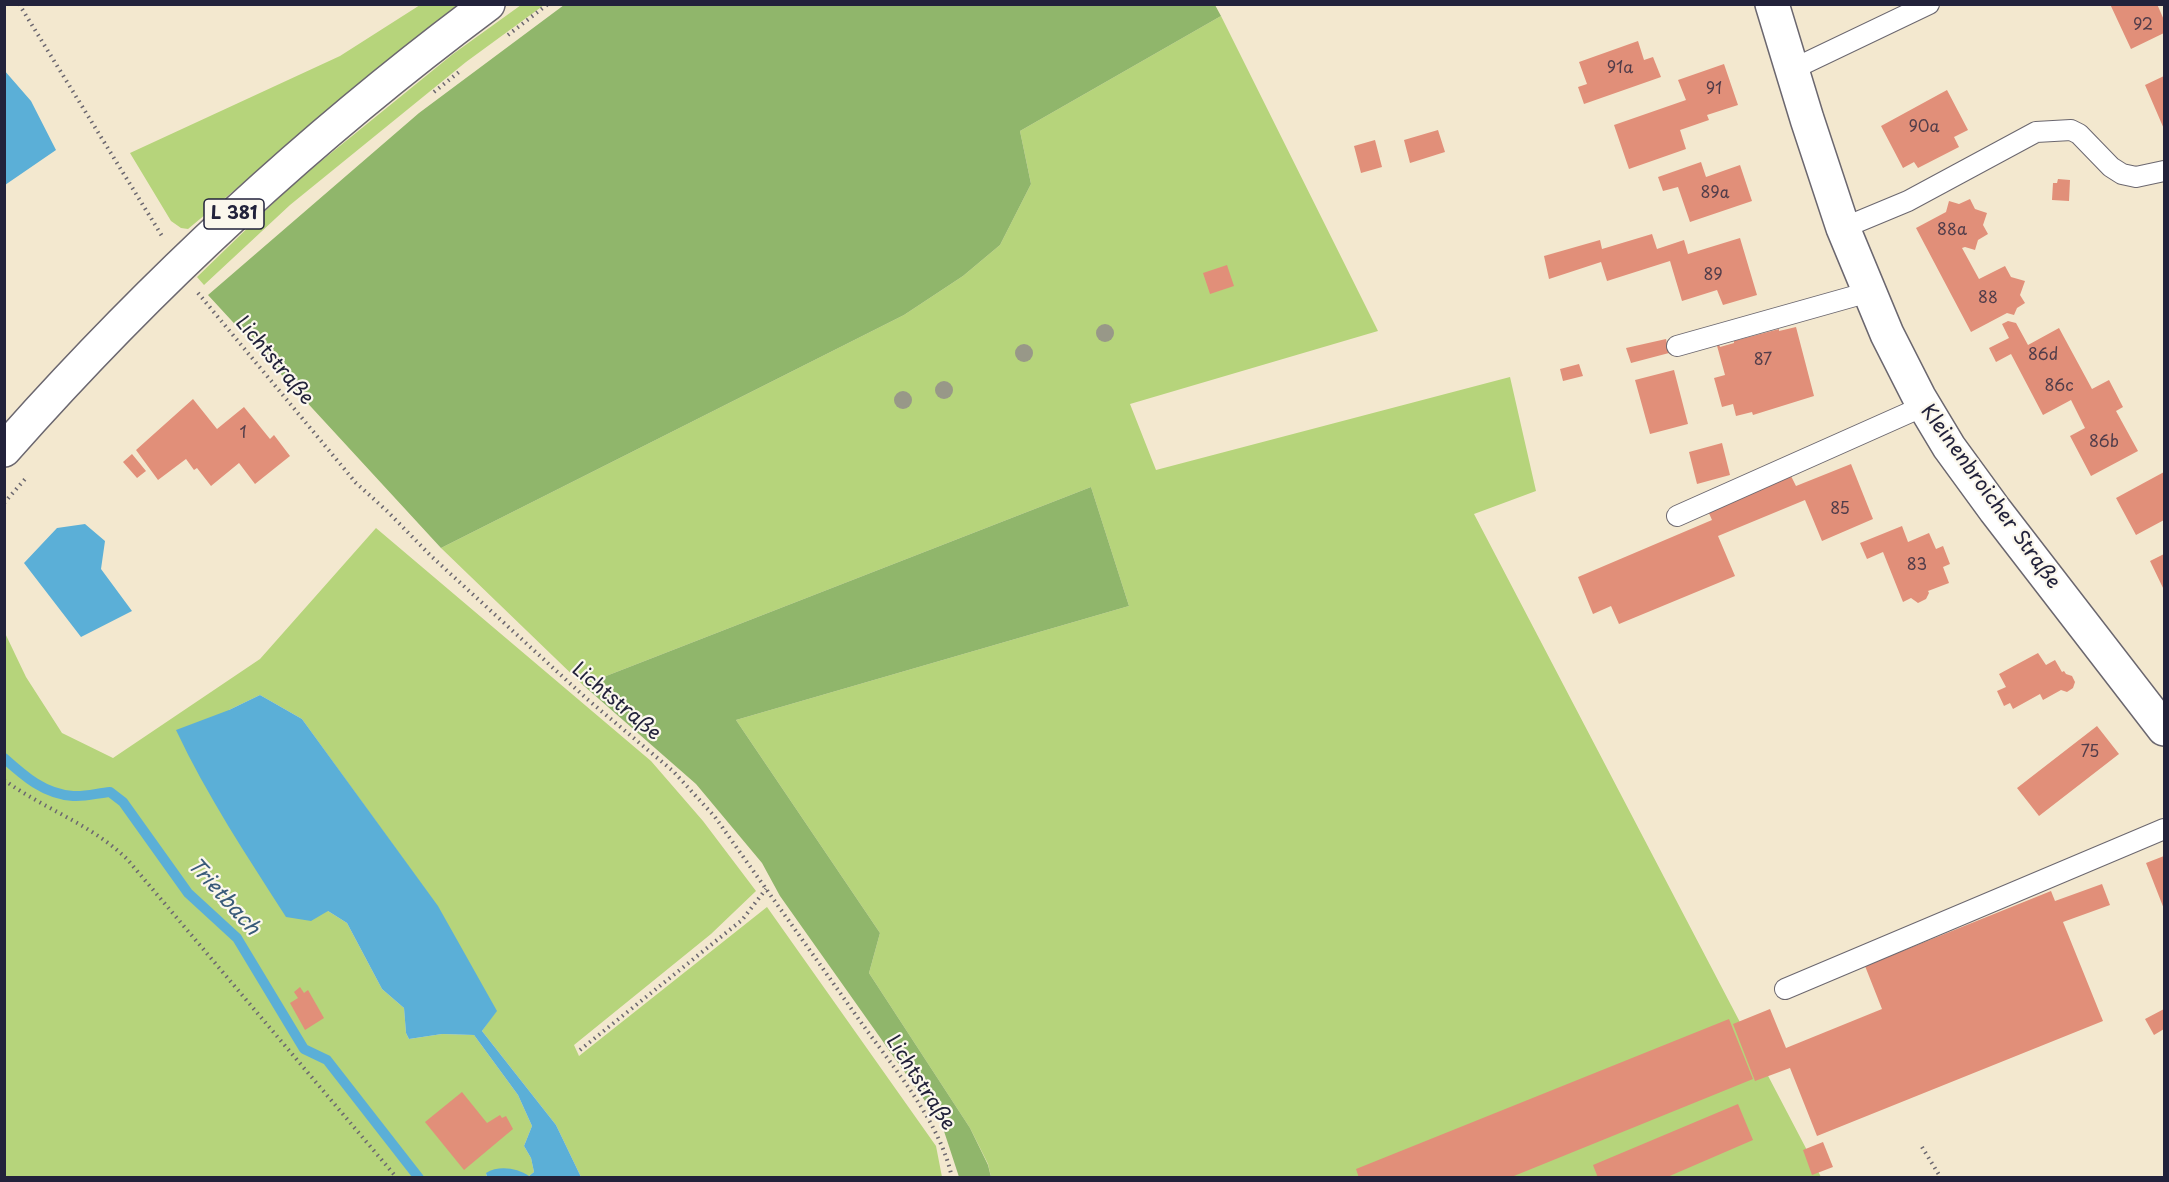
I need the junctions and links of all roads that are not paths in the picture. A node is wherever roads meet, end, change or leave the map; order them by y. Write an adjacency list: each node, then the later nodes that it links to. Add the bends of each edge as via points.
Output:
1 (488, 4): 10 (street, L 381, via 357,106 229,218)
2 (1929, 4): 4 (lane)
3 (1774, 5): 4 (street, Kleinenbroicher Straße)
4 (1791, 70): 6 (street, Kleinenbroicher Straße)
5 (2164, 171): 6 (lane, via 2136,177 2122,174 2071,130 2036,132 1908,201)
6 (1843, 228): 7 (street, Kleinenbroicher Straße)
7 (1869, 292): 8 (lane); 9 (street, Kleinenbroicher Straße)
8 (1677, 346)
9 (1924, 406): 11 (lane); 12 (street, Kleinenbroicher Straße, via 1995,510)
10 (4, 450)
11 (1677, 516)
12 (2164, 729)
13 (2164, 828): 14 (lane)
14 (1785, 989)

